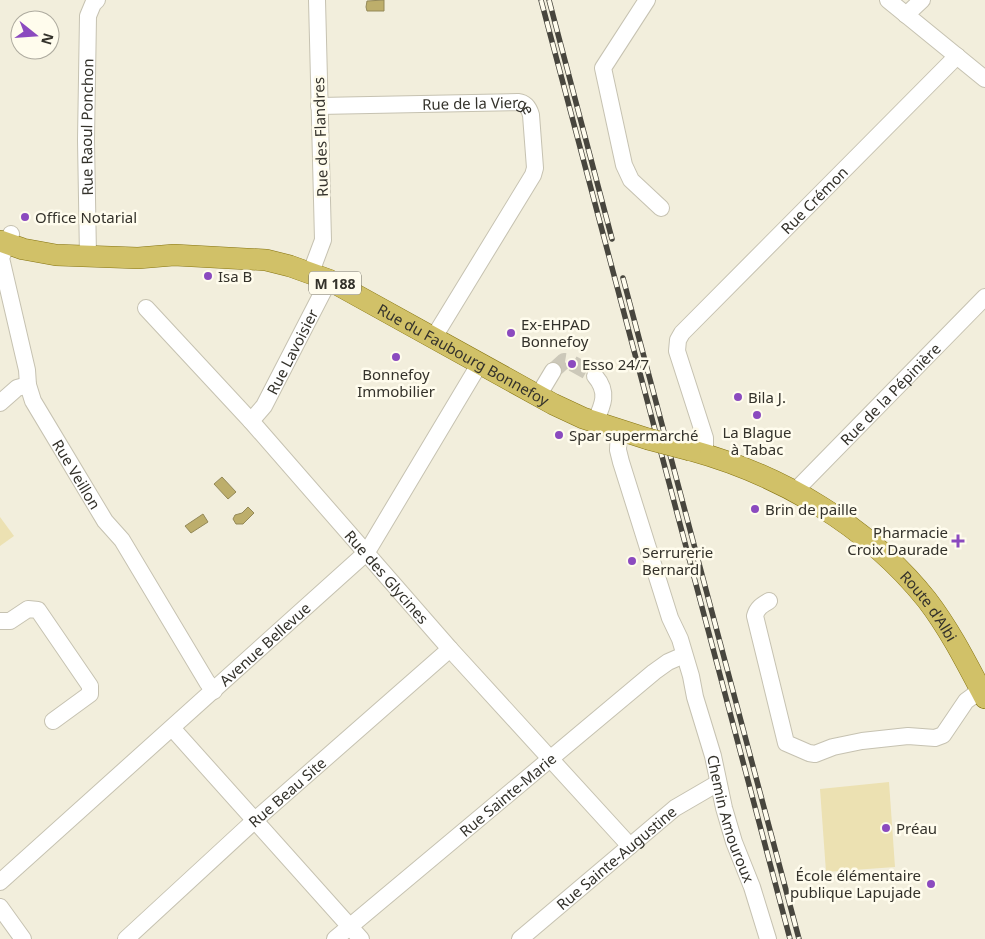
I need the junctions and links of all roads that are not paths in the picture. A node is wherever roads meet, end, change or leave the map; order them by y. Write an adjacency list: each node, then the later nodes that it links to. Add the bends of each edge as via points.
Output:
1 (97, 0): 12 (street, Rue Raoul Ponchon, via 88,16)
2 (317, 0): 9 (street, Rue des Flandres)
3 (647, 0): 10 (street, via 603,68 624,166 631,180)
4 (888, 0): 6 (street)
5 (922, 0): 6 (street)
6 (906, 15): 7 (street)
7 (957, 56): 8 (street); 26 (street, Rue Crémon, via 682,333 676,346 705,438)
8 (985, 78)
9 (319, 106): 13 (street, Rue des Flandres, via 323,240); 16 (street, Rue de la Vierge, via 518,102 530,110 534,175)
10 (661, 208)
11 (3, 244): 12 (main road, Rue du Faubourg Bonnefoy / M 188, via 41,253); 20 (street, Rue Veillon)
12 (88, 250): 13 (main road, Rue du Faubourg Bonnefoy / M 188, via 138,258 174,255 266,260)
13 (320, 276): 16 (main road, Rue du Faubourg Bonnefoy / M 188); 23 (street, Rue Lavoisier, via 264,406)
14 (985, 297): 27 (street, Rue de la Pépinière)
15 (146, 308): 23 (street, Rue des Glycines)
16 (434, 337): 17 (main road, Rue du Faubourg Bonnefoy / M 188)
17 (480, 363): 21 (main road, Rue du Faubourg Bonnefoy / M 188); 28 (street, Avenue Bellevue)
18 (553, 371): 21 (street)
19 (594, 376): 24 (street, via 604,394)
20 (28, 385): 22 (street, via 17,388); 33 (street, Rue Veillon, via 33,401 105,521 122,540)
21 (538, 396): 24 (main road, Rue du Faubourg Bonnefoy / M 188)
22 (0, 403)
23 (251, 421): 28 (street, Rue des Glycines)
24 (595, 422): 25 (main road, Rue du Faubourg Bonnefoy / M 188)
25 (634, 434): 26 (main road, Route d'Albi / M 188, bridge); 32 (street, Chemin Amouroux, via 618,450 670,618 680,639)
26 (697, 452): 27 (main road, Route d'Albi / M 188, via 749,469)
27 (795, 491): 34 (main road, Route d'Albi / M 188, via 846,523 914,585 963,654)
28 (367, 552): 31 (street, Rue des Glycines); 33 (street, Avenue Bellevue)
29 (769, 601): 34 (street, via 760,606 755,616 786,743 790,746 815,754 862,740 908,736 935,738 943,734 966,701)
30 (0, 621): 35 (street, via 10,621 28,609 38,610 90,686 90,694)
31 (450, 648): 37 (street, Rue des Glycines); 39 (street, Rue Beau Site)
32 (680, 657): 37 (street, Rue Sainte-Marie, via 654,672); 38 (street, Chemin Amouroux, via 691,676)
33 (214, 690): 36 (street, Avenue Bellevue)
34 (983, 694)
35 (53, 721)
36 (172, 728): 39 (street); 41 (street, Avenue Bellevue)
37 (551, 758): 40 (street, Rue des Glycines); 43 (street, Rue Sainte-Marie)
38 (718, 782): 40 (street, Rue Sainte-Augustine, via 675,808); 49 (street, Chemin Amouroux, via 734,842)
39 (254, 821): 43 (street); 45 (street, Rue Beau Site)
40 (630, 846): 48 (street, Rue Sainte-Augustine)
41 (0, 882)
42 (0, 907): 44 (street)
43 (350, 926): 46 (street, Rue Sainte-Marie); 47 (street)
44 (23, 939)
45 (126, 939)
46 (335, 939)
47 (361, 939)
48 (520, 939)
49 (768, 939)

